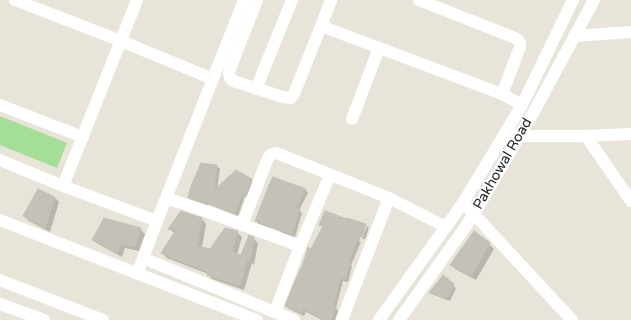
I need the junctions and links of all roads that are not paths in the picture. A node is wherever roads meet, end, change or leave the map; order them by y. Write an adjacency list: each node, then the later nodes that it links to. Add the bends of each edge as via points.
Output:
1 (15, 0): 13 (street)
2 (137, 0): 13 (street)
3 (244, 0): 15 (street)
4 (257, 0): 16 (street, via 229,74 234,81)
5 (292, 0): 16 (street)
6 (331, 0): 10 (street)
7 (419, 0): 17 (street, via 518,40 520,47)
8 (573, 0): 19 (street, Pakhowal Road)
9 (594, 0): 12 (street, Pakhowal Road)
10 (321, 26): 14 (street); 16 (street, via 291,98)
11 (631, 32): 12 (street)
12 (574, 36): 23 (street, Pakhowal Road)
13 (121, 41): 15 (street); 25 (street)
14 (379, 48): 17 (street); 20 (street)
15 (213, 79): 29 (street)
16 (256, 89)
17 (502, 94): 19 (street)
18 (0, 105): 25 (street)
19 (522, 105): 21 (street, Pakhowal Road)
20 (352, 119)
21 (507, 130): 23 (street); 32 (street, Pakhowal Road)
22 (631, 134): 24 (street)
23 (519, 136): 24 (street); 33 (street, Pakhowal Road)
24 (586, 136): 31 (street)
25 (83, 137): 28 (street)
26 (0, 160): 28 (street)
27 (330, 175): 30 (street); 36 (street, via 279,154 270,155); 38 (street)
28 (63, 186): 35 (street)
29 (166, 198): 35 (street); 36 (street)
30 (389, 198): 37 (street); 48 (street)
31 (631, 201)
32 (463, 203): 33 (street); 37 (street, Pakhowal Road)
33 (474, 214): 50 (street, Pakhowal Road); 51 (street)
34 (0, 220): 40 (street)
35 (157, 221): 39 (street)
36 (242, 225): 38 (street)
37 (446, 227): 49 (street, Pakhowal Road)
38 (300, 246): 43 (street)
39 (143, 258): 40 (street); 43 (street)
40 (137, 274): 46 (street)
41 (0, 280): 45 (street)
42 (0, 304): 44 (street)
43 (275, 312): 47 (street)
44 (44, 320)
45 (103, 320)
46 (257, 320)
47 (294, 320)
48 (342, 320)
49 (379, 320)
50 (399, 320)
51 (572, 320)

